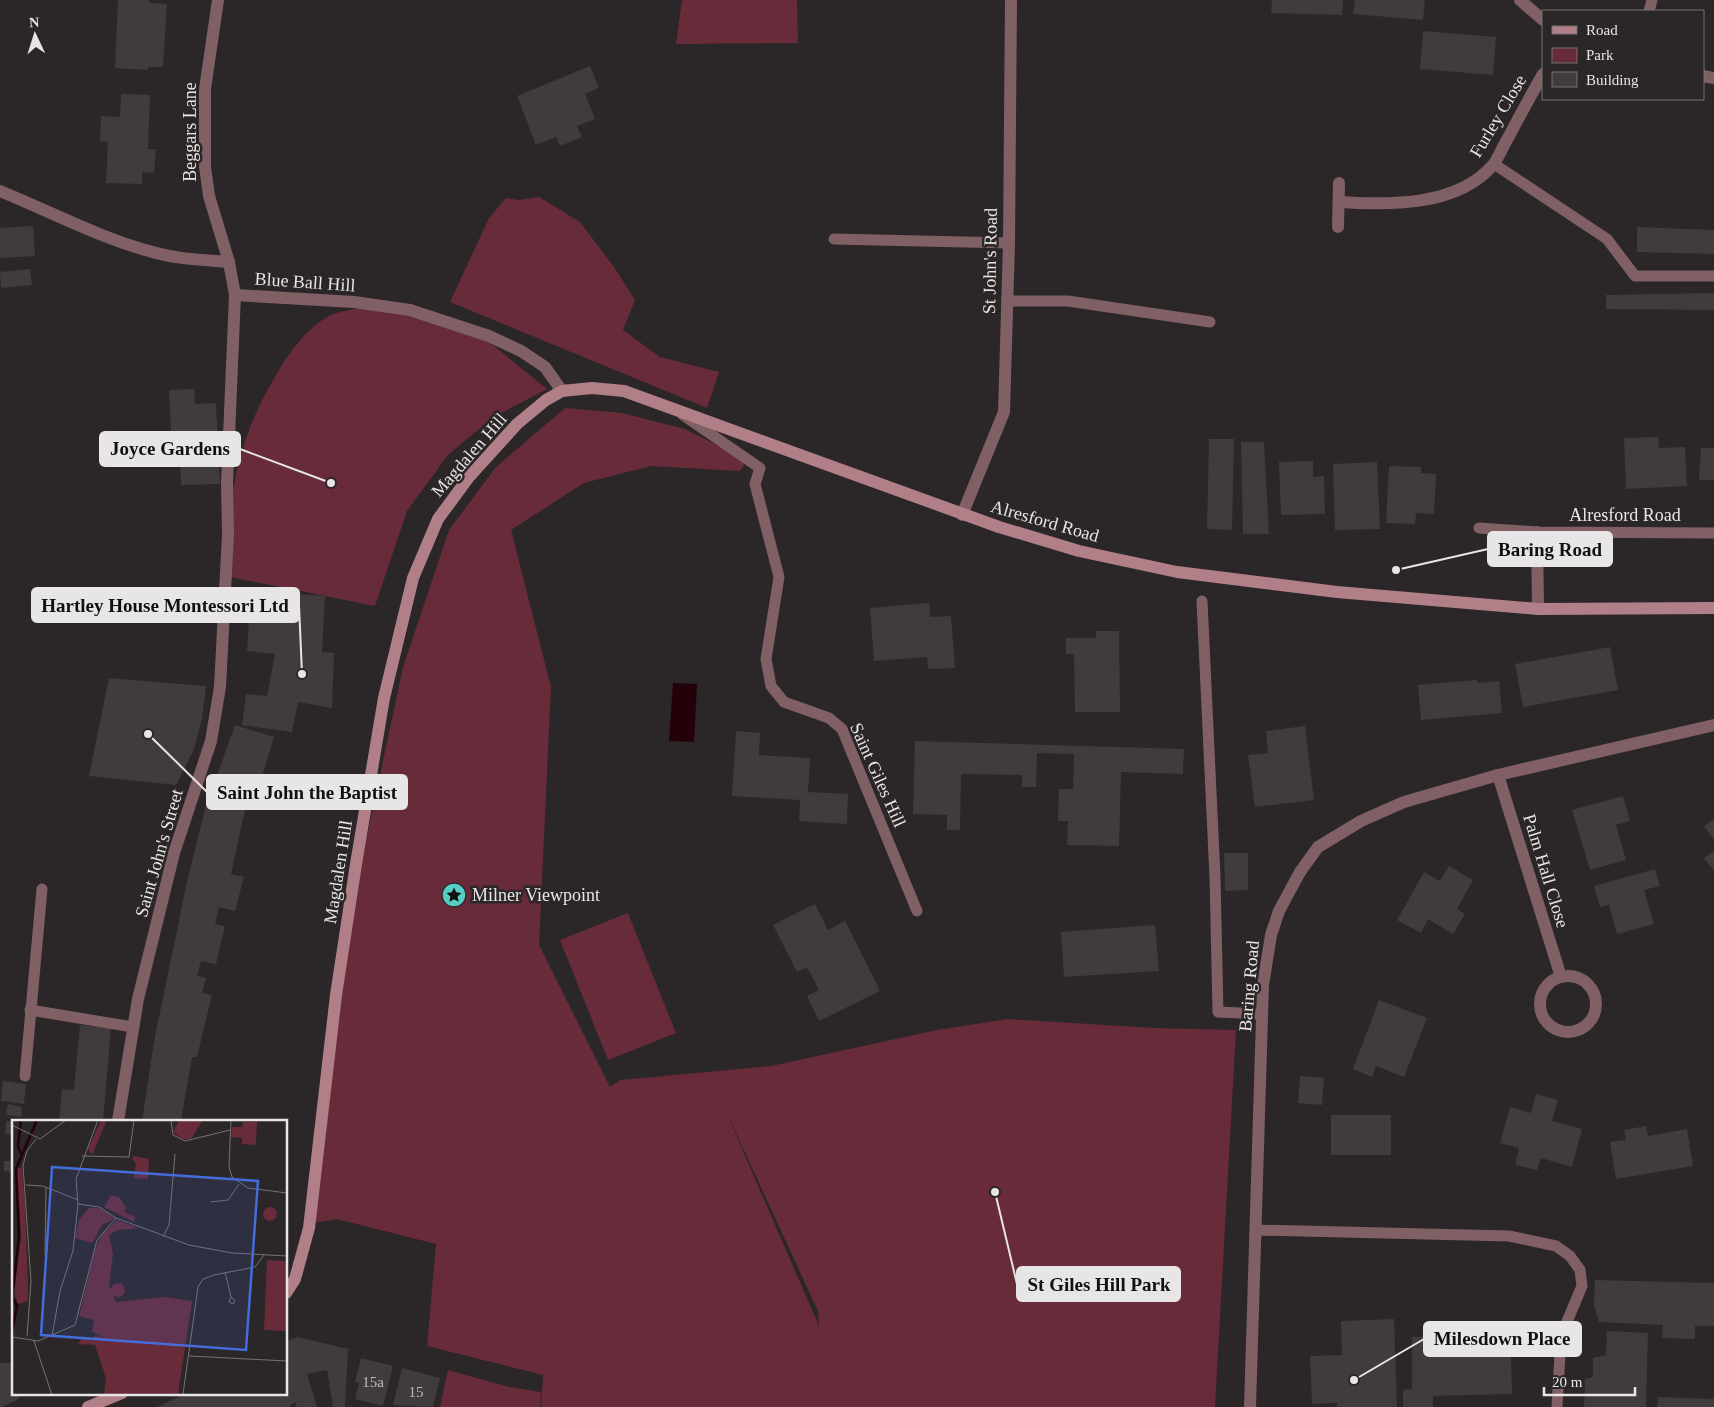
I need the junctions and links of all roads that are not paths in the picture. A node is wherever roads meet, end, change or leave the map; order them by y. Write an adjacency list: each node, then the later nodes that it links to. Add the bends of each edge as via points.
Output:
1 (218, 0): 13 (street, Beggars Lane, via 205,89 205,167 209,196)
2 (1011, 0): 12 (street, St John's Road)
3 (1520, 0): 4 (street)
4 (1542, 19)
5 (1542, 76): 6 (street, Furley Close)
6 (1494, 164): 9 (street, Furley Close, via 1481,176 1440,196 1392,205); 14 (lane, via 1607,239 1635,276)
7 (1339, 183): 9 (street)
8 (0, 191): 13 (street, via 150,252)
9 (1339, 202): 10 (street)
10 (1338, 227)
11 (834, 239): 12 (lane)
12 (1009, 243): 16 (street, St John's Road)
13 (229, 262): 15 (street, Blue Ball Hill)
14 (1714, 276)
15 (235, 295): 18 (street, Blue Ball Hill, via 354,302 410,310 489,336 521,351 545,367); 34 (street, Saint John's Street, via 220,687 211,741 174,853)
16 (1006, 301): 17 (lane, via 1068,301); 20 (street, St John's Road, via 1004,412)
17 (1210, 322)
18 (562, 391): 19 (main road, Alresford Road, via 592,388 624,391); 38 (main road, Magdalen Hill, via 517,424 469,477 438,520 413,578 384,698 356,864 336,995 308,1228 295,1279)
19 (674, 409): 20 (main road, Alresford Road); 30 (lane, Saint Giles Hill, via 760,468 755,484 779,577 766,659 771,686 784,702 829,718 842,728)
20 (962, 514): 26 (main road, Alresford Road, via 1079,551 1177,572 1327,592)
21 (1479, 528): 22 (lane, Alresford Road)
22 (1537, 532): 23 (lane, Alresford Road); 26 (street)
23 (1714, 533)
24 (1202, 601): 33 (lane, via 1218,1012)
25 (1714, 608): 26 (main road, Alresford Road)
26 (1538, 609)
27 (1714, 725): 28 (street, Baring Road)
28 (1498, 775): 31 (street, Palm Hall Close); 33 (street, Baring Road, via 1404,802 1361,821 1318,847 1279,911 1271,935)
29 (42, 889): 32 (lane)
30 (917, 911)
31 (1561, 977): 31 (street, via 1551,982 1542,994 1542,1017 1560,1032 1580,1031 1595,1014 1596,997 1584,981 1570,976)
32 (30, 1010): 34 (lane); 35 (lane)
33 (1262, 1014): 37 (street, Baring Road)
34 (133, 1027): 36 (street, Saint John's Street)
35 (25, 1076)
36 (118, 1120)
37 (1256, 1230): 41 (street, Baring Road); 42 (lane, via 1509,1236 1556,1246 1570,1256 1580,1270 1582,1286 1561,1336)
38 (288, 1290)
39 (118, 1394): 40 (main road)
40 (93, 1401)
41 (1250, 1407)
42 (1557, 1407)

